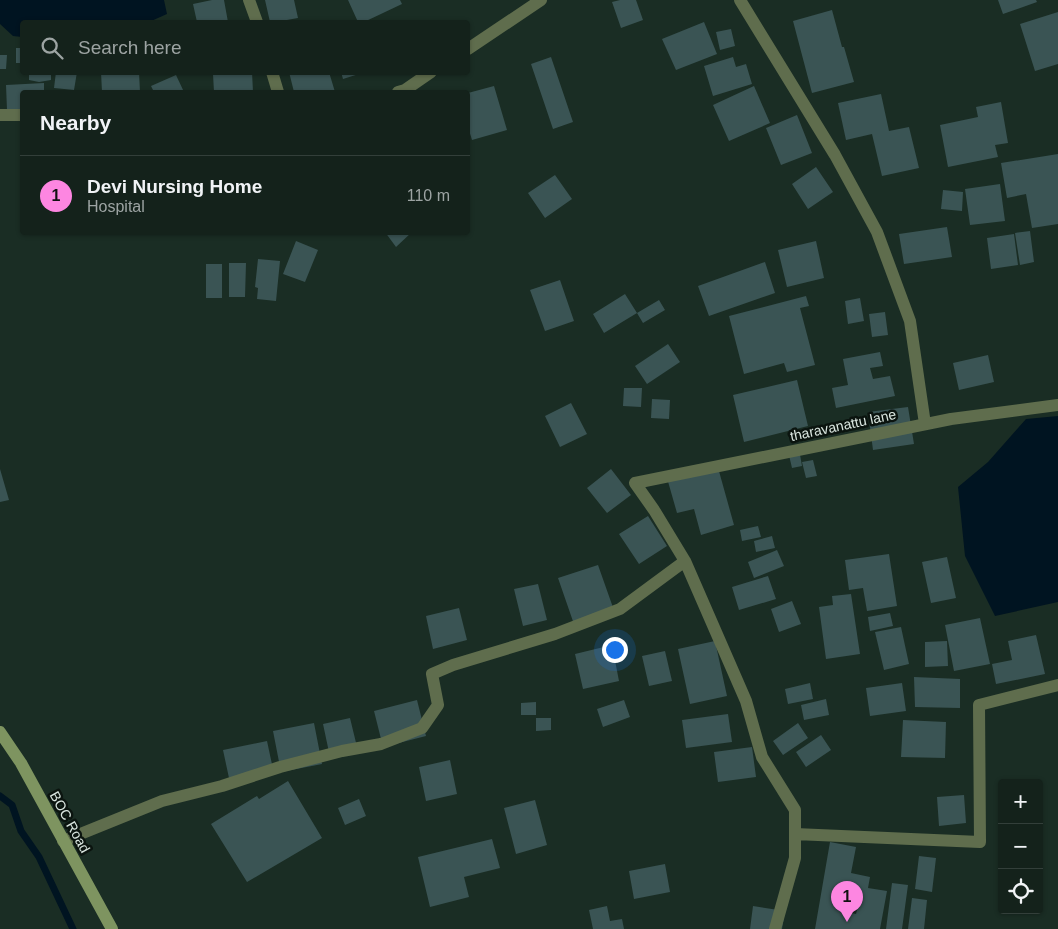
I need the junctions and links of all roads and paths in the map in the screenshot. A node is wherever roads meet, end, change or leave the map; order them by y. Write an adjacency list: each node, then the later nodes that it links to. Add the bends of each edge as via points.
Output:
1 (249, 0): 4 (street)
2 (541, 0): 5 (street)
3 (740, 0): 13 (street, via 835,155 877,232 910,321)
4 (255, 20)
5 (470, 48)
6 (273, 75): 8 (street)
7 (427, 75): 9 (street)
8 (277, 90)
9 (405, 90)
10 (0, 115): 11 (street)
11 (20, 116)
12 (1058, 405): 13 (street, tharavanattu lane)
13 (925, 424): 14 (street, tharavanattu lane, via 635,483)
14 (685, 561): 17 (street, via 746,701 762,757 795,810); 18 (street, via 620,609 432,674 438,706 422,728 381,744 333,753 162,801)
15 (1058, 685): 17 (street, via 980,704 980,842)
16 (0, 732): 18 (street, BOC Road)
17 (795, 834): 20 (street, via 795,858)
18 (64, 841): 19 (street, BOC Road)
19 (112, 929)
20 (775, 929)

